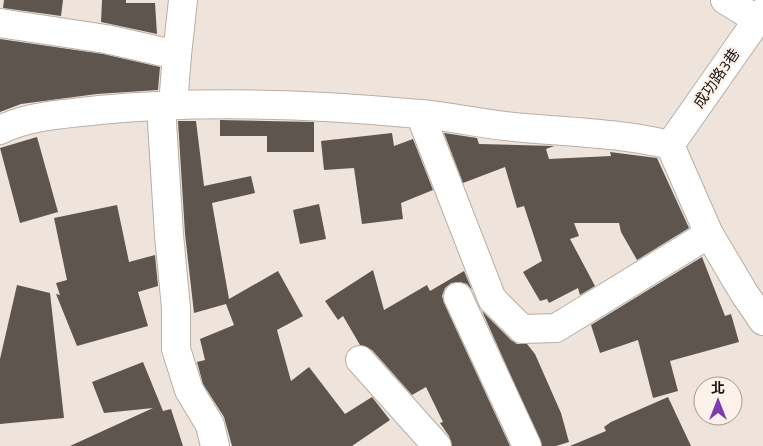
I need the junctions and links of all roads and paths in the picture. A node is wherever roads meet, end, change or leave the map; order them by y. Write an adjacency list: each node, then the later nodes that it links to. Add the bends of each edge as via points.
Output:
1 (183, 0): 5 (street)
2 (725, 0): 3 (street)
3 (760, 16): 9 (street, 成功路3巷)
4 (0, 23): 5 (street, via 106,39)
5 (177, 55): 6 (street)
6 (167, 106): 7 (street, via 251,105); 8 (street, via 46,117); 14 (street, via 169,235 176,308 176,349 189,390 210,426)
7 (420, 114): 9 (street, via 505,126 638,137); 10 (street, via 492,298 522,329 556,328)
8 (0, 130)
9 (670, 144): 10 (street)
10 (709, 234): 12 (street)
11 (458, 297): 16 (street)
12 (763, 321)
13 (360, 360): 15 (street)
14 (215, 446)
15 (437, 446)
16 (527, 446)

